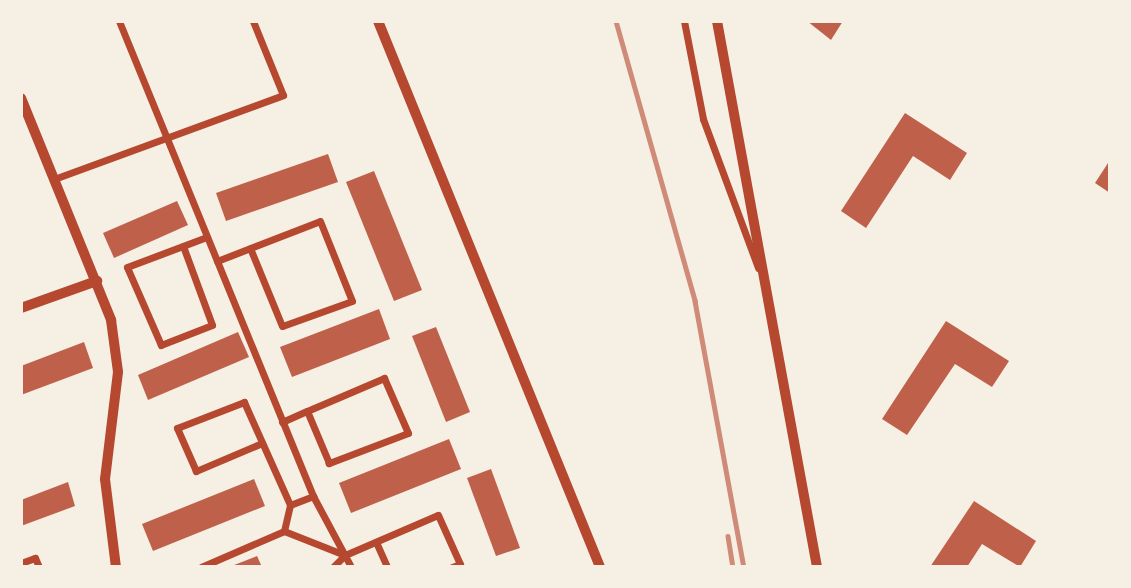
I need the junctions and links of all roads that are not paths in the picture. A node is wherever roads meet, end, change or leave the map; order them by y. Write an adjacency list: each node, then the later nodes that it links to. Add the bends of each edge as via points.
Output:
1 (119, 21): 7 (street)
2 (253, 21): 7 (street, via 283,95)
3 (379, 21): 32 (street)
4 (684, 21): 14 (street, via 703,119)
5 (717, 21): 14 (street)
6 (21, 98): 8 (street)
7 (166, 138): 8 (street); 9 (street)
8 (54, 180): 13 (street)
9 (206, 236): 10 (street); 12 (street)
10 (183, 246): 10 (street, via 127,267 161,345 212,325)
11 (250, 248): 11 (street, via 320,221 352,301 282,326); 12 (street)
12 (216, 261): 17 (street)
13 (97, 281): 15 (street); 26 (street, via 118,372 105,479)
14 (765, 287): 33 (street)
15 (21, 308)
16 (307, 411): 16 (street, via 384,378 408,433 329,463); 17 (street)
17 (282, 422): 19 (street)
18 (262, 443): 18 (street, via 244,402 177,428 196,471); 20 (street)
19 (313, 496): 20 (street); 23 (street)
20 (290, 505): 21 (street)
21 (285, 531): 23 (street); 27 (street)
22 (376, 542): 23 (street); 30 (street); 31 (street, via 438,515 460,564)
23 (345, 555): 28 (street); 29 (street)
24 (21, 563): 25 (street, via 36,558)
25 (39, 567)
26 (116, 567)
27 (201, 567)
28 (332, 567)
29 (351, 567)
30 (387, 567)
31 (452, 567)
32 (600, 567)
33 (817, 567)

